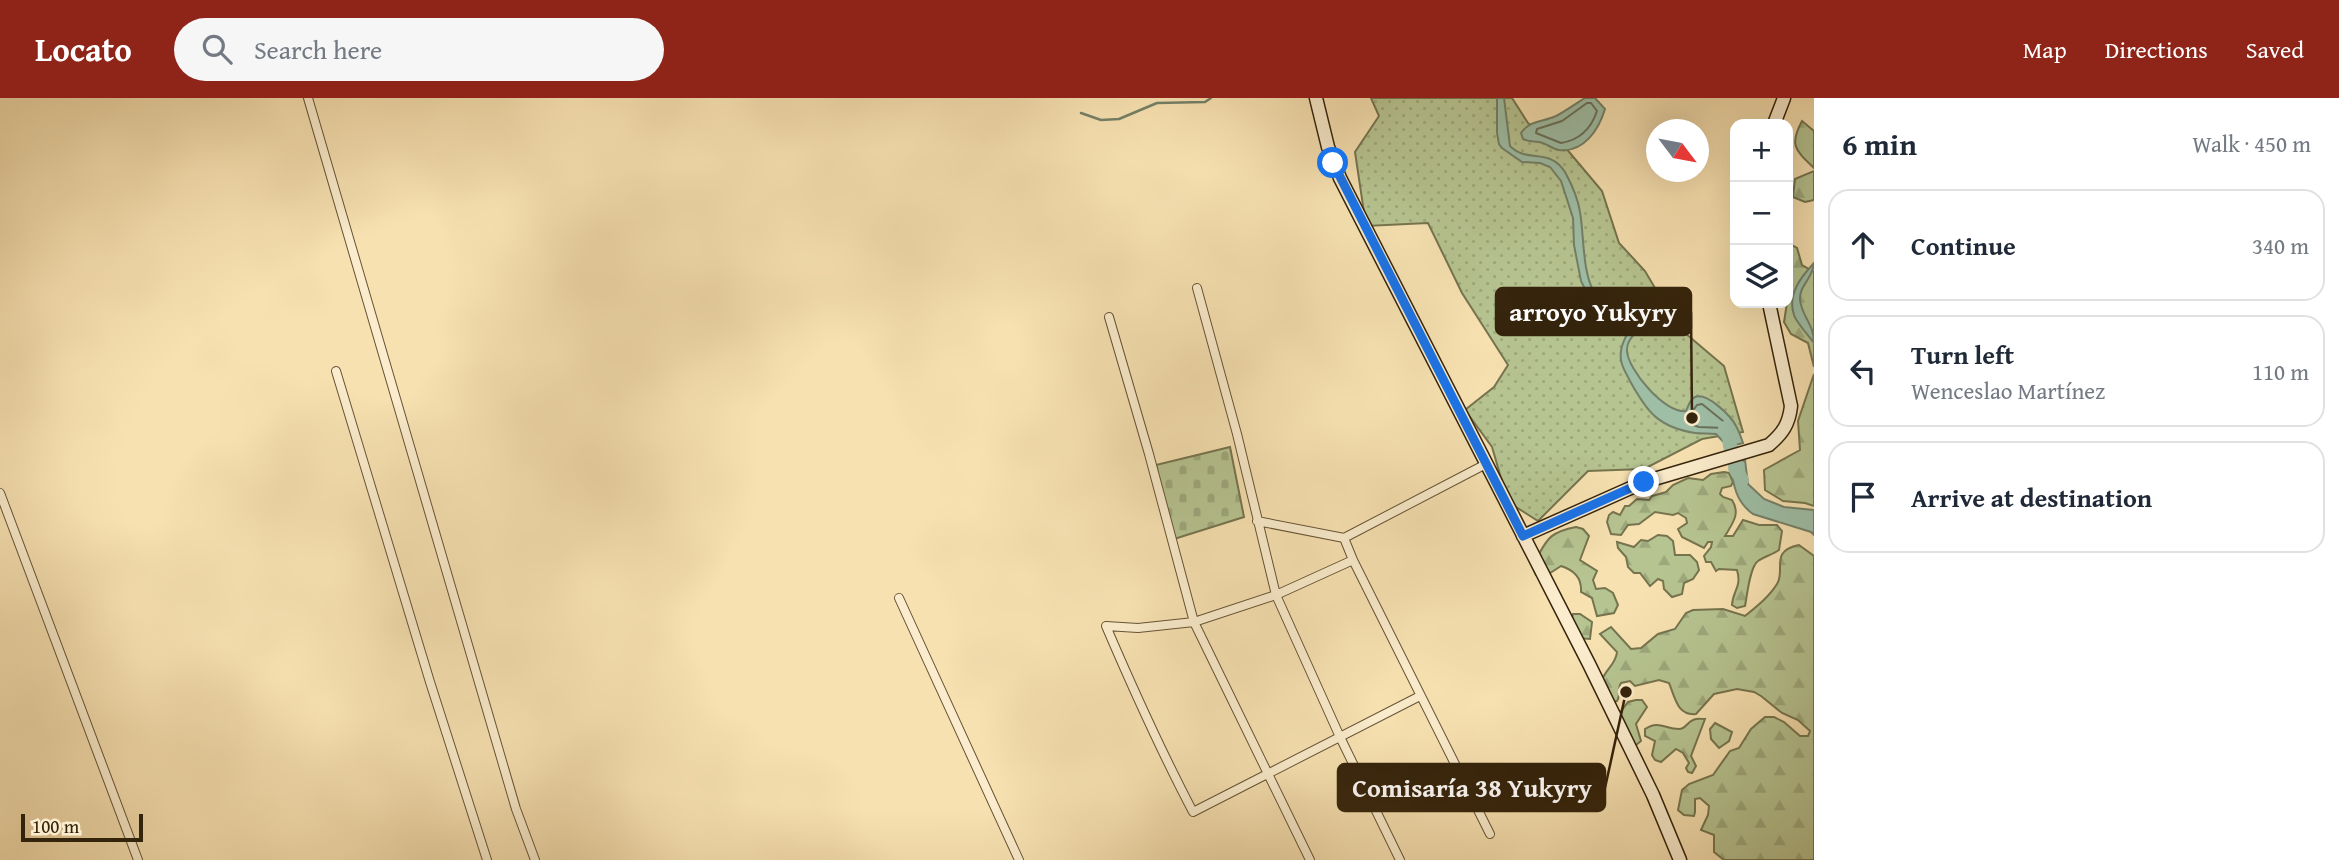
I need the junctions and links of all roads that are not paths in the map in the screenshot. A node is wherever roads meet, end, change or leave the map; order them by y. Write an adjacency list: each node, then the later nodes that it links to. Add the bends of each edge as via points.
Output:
1 (308, 98): 24 (street, via 516,809)
2 (1316, 98): 9 (main road, via 1340,178)
3 (1784, 98): 4 (main road)
4 (1776, 119)
5 (1197, 288): 11 (street)
6 (1770, 308): 12 (main road, via 1791,406 1790,421 1782,434 1756,450 1644,482)
7 (1109, 317): 17 (street)
8 (336, 371): 23 (street)
9 (1486, 464): 12 (main road); 13 (street)
10 (0, 494): 22 (street)
11 (1257, 521): 13 (street); 15 (street)
12 (1523, 536): 28 (main road, via 1635,757)
13 (1344, 538): 14 (street)
14 (1353, 560): 15 (street); 18 (street)
15 (1276, 595): 17 (street); 19 (street)
16 (899, 598): 25 (street)
17 (1194, 622): 20 (street); 20 (street, via 1106,626 1146,720 1193,812)
18 (1420, 696): 19 (street); 21 (street)
19 (1340, 737): 20 (street); 27 (street)
20 (1266, 775): 26 (street)
21 (1490, 834)
22 (138, 860)
23 (488, 860)
24 (536, 860)
25 (1019, 860)
26 (1310, 860)
27 (1401, 860)
28 (1680, 860)

